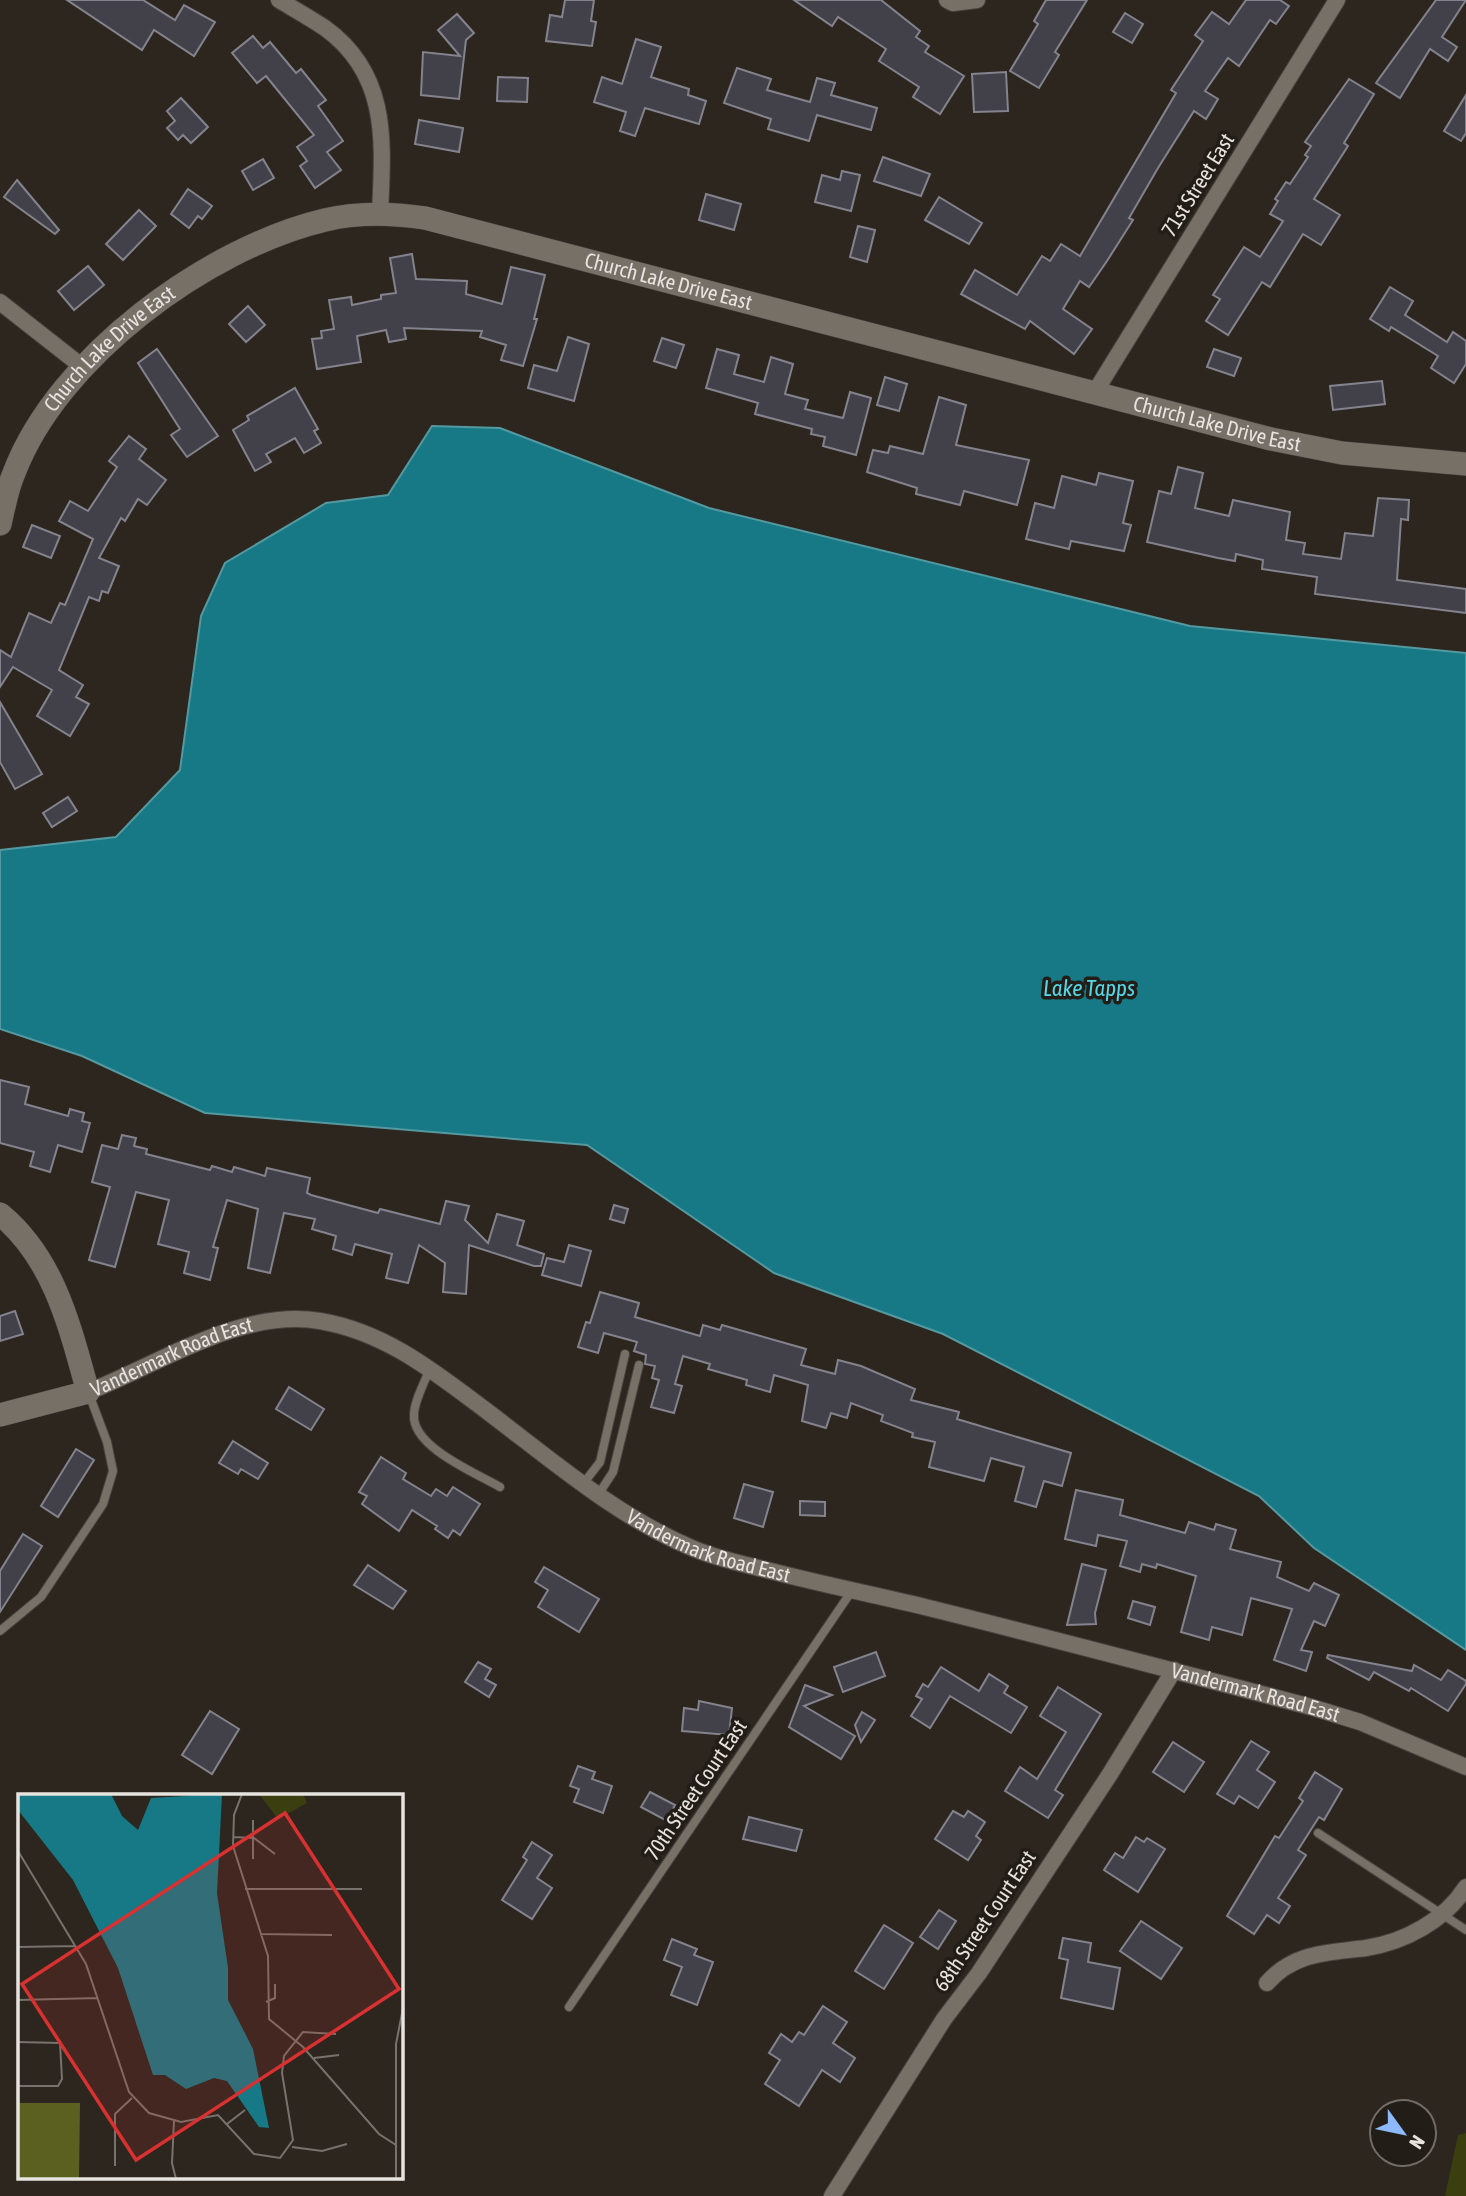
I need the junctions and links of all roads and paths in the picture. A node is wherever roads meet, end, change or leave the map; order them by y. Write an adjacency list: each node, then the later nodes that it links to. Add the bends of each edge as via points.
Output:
1 (279, 0): 5 (street, via 326,29 347,50 374,90 383,149)
2 (947, 0): 4 (street)
3 (1337, 0): 8 (street, 71st Street East)
4 (976, 1)
5 (380, 214): 7 (street, Church Lake Drive East, via 327,219 273,235 226,257 150,307); 8 (street, Church Lake Drive East, via 425,218)
6 (0, 302): 7 (street)
7 (84, 368): 10 (street, Church Lake Drive East, via 24,450)
8 (1095, 392): 9 (street, Church Lake Drive East, via 1342,453)
9 (1466, 464)
10 (0, 524)
11 (0, 1214): 15 (street, via 46,1267)
12 (625, 1354): 17 (lane, via 600,1462)
13 (639, 1365): 19 (lane, via 613,1472)
14 (430, 1368): 15 (street, Vandermark Road East, via 367,1334 320,1321 280,1319 223,1334); 17 (street, Vandermark Road East); 18 (lane, via 414,1413 415,1427 433,1448)
15 (88, 1392): 16 (street, Vandermark Road East); 21 (lane, via 113,1471 103,1504 41,1597)
16 (0, 1415)
17 (583, 1484): 19 (street, Vandermark Road East)
18 (500, 1487)
19 (598, 1495): 20 (street, Vandermark Road East, via 693,1549)
20 (851, 1592): 22 (street, Vandermark Road East); 29 (lane, 70th Street Court East)
21 (0, 1631)
22 (1174, 1670): 23 (street, Vandermark Road East, via 1360,1722); 30 (street, 68th Street Court East)
23 (1466, 1767)
24 (1318, 1833): 26 (lane)
25 (1466, 1887): 26 (street)
26 (1442, 1914): 27 (lane); 28 (street, via 1387,1943 1304,1956)
27 (1466, 1930)
28 (1267, 1983)
29 (569, 2007)
30 (832, 2196)

